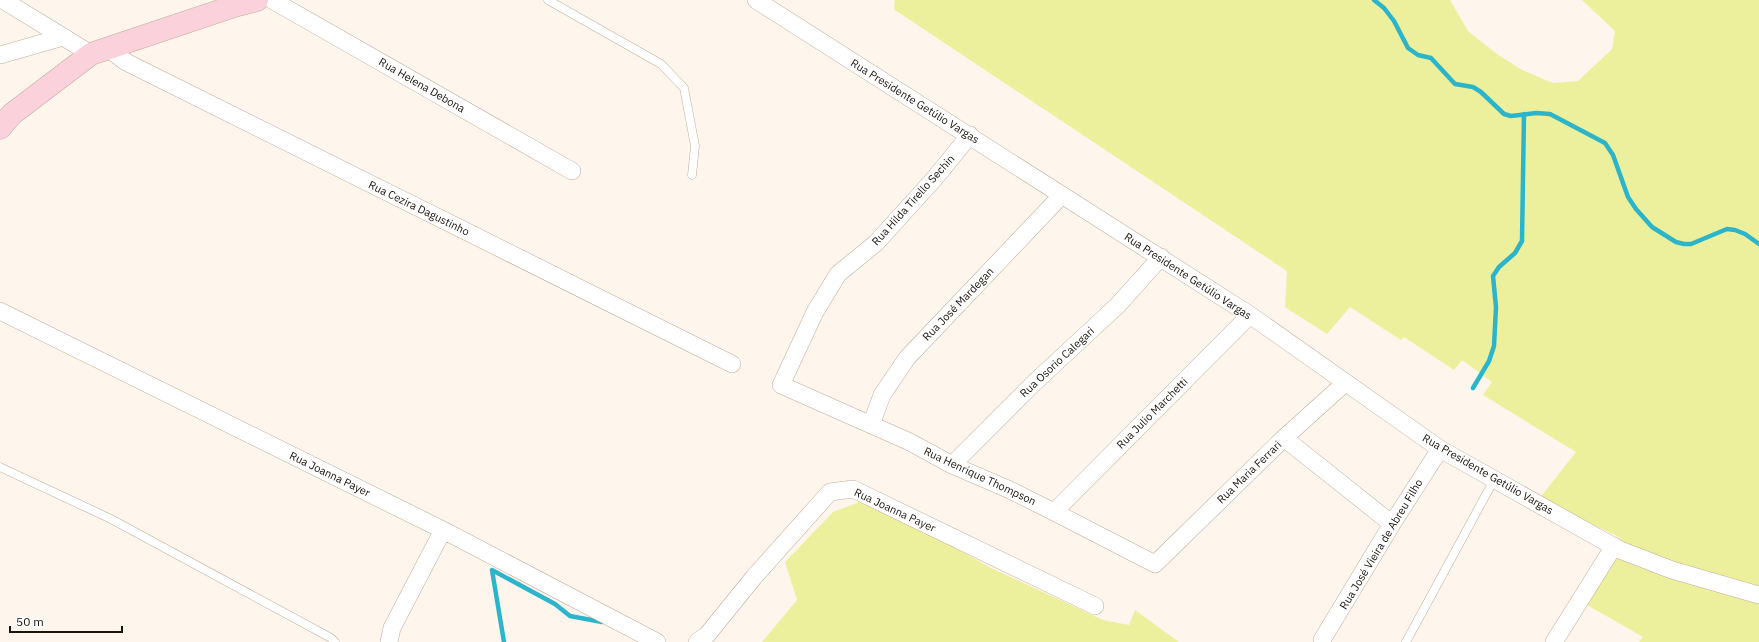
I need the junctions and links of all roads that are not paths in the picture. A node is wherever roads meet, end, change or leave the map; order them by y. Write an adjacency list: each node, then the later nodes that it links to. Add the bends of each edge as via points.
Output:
1 (3, 0): 6 (street, Rua Cezira Dagustinho)
2 (257, 0): 7 (main road)
3 (272, 0): 11 (street, Rua Helena Debona)
4 (548, 0): 12 (lane, via 661,64 684,88 695,146)
5 (756, 0): 10 (street, Rua Presidente Getúlio Vargas)
6 (63, 38): 7 (street, Rua Cezira Dagustinho); 8 (street)
7 (100, 52): 9 (main road, via 12,114); 17 (street, Rua Cezira Dagustinho, via 126,62)
8 (0, 55)
9 (0, 128)
10 (970, 135): 13 (street, Rua Presidente Getúlio Vargas); 19 (street, Rua Hilda Tirello Sechin, via 934,180 876,243 838,274 815,312)
11 (572, 171)
12 (692, 175)
13 (1062, 195): 14 (street, Rua Presidente Getúlio Vargas); 20 (street, Rua José Mardegan, via 907,358 882,395)
14 (1161, 257): 16 (street, Rua Presidente Getúlio Vargas); 23 (street, Rua Osorio Calegari, via 1118,306 1034,382)
15 (0, 311): 28 (street, Rua Joanna Payer)
16 (1250, 315): 18 (street, Rua Presidente Getúlio Vargas); 26 (street, Rua Julio Marchetti)
17 (732, 364)
18 (1345, 383): 21 (street, Rua Maria Ferrari); 22 (street, Rua Presidente Getúlio Vargas)
19 (781, 385): 20 (street, Rua Henrique Thompson)
20 (871, 425): 23 (street, Rua Henrique Thompson, via 910,442)
21 (1284, 438): 27 (street); 30 (street, Rua Maria Ferrari)
22 (1440, 449): 25 (street, Rua Presidente Getúlio Vargas); 27 (street, Rua José Vieira de Abreu Filho)
23 (952, 465): 26 (street, Rua Henrique Thompson)
24 (0, 467): 34 (lane, via 111,519)
25 (1494, 478): 29 (street, Rua Presidente Getúlio Vargas); 38 (lane)
26 (1054, 512): 30 (street, Rua Henrique Thompson)
27 (1392, 524): 33 (street, Rua José Vieira de Abreu Filho)
28 (443, 530): 35 (street, via 392,628); 36 (street, Rua Joanna Payer)
29 (1617, 548): 31 (street, Rua Presidente Getúlio Vargas, via 1672,570); 39 (street)
30 (1155, 564)
31 (1759, 595)
32 (1095, 606): 37 (street, Rua Joanna Payer, via 853,489 830,492 754,577 707,636)
33 (1322, 640)
34 (336, 642)
35 (389, 642)
36 (657, 642)
37 (697, 642)
38 (1406, 642)
39 (1554, 642)

